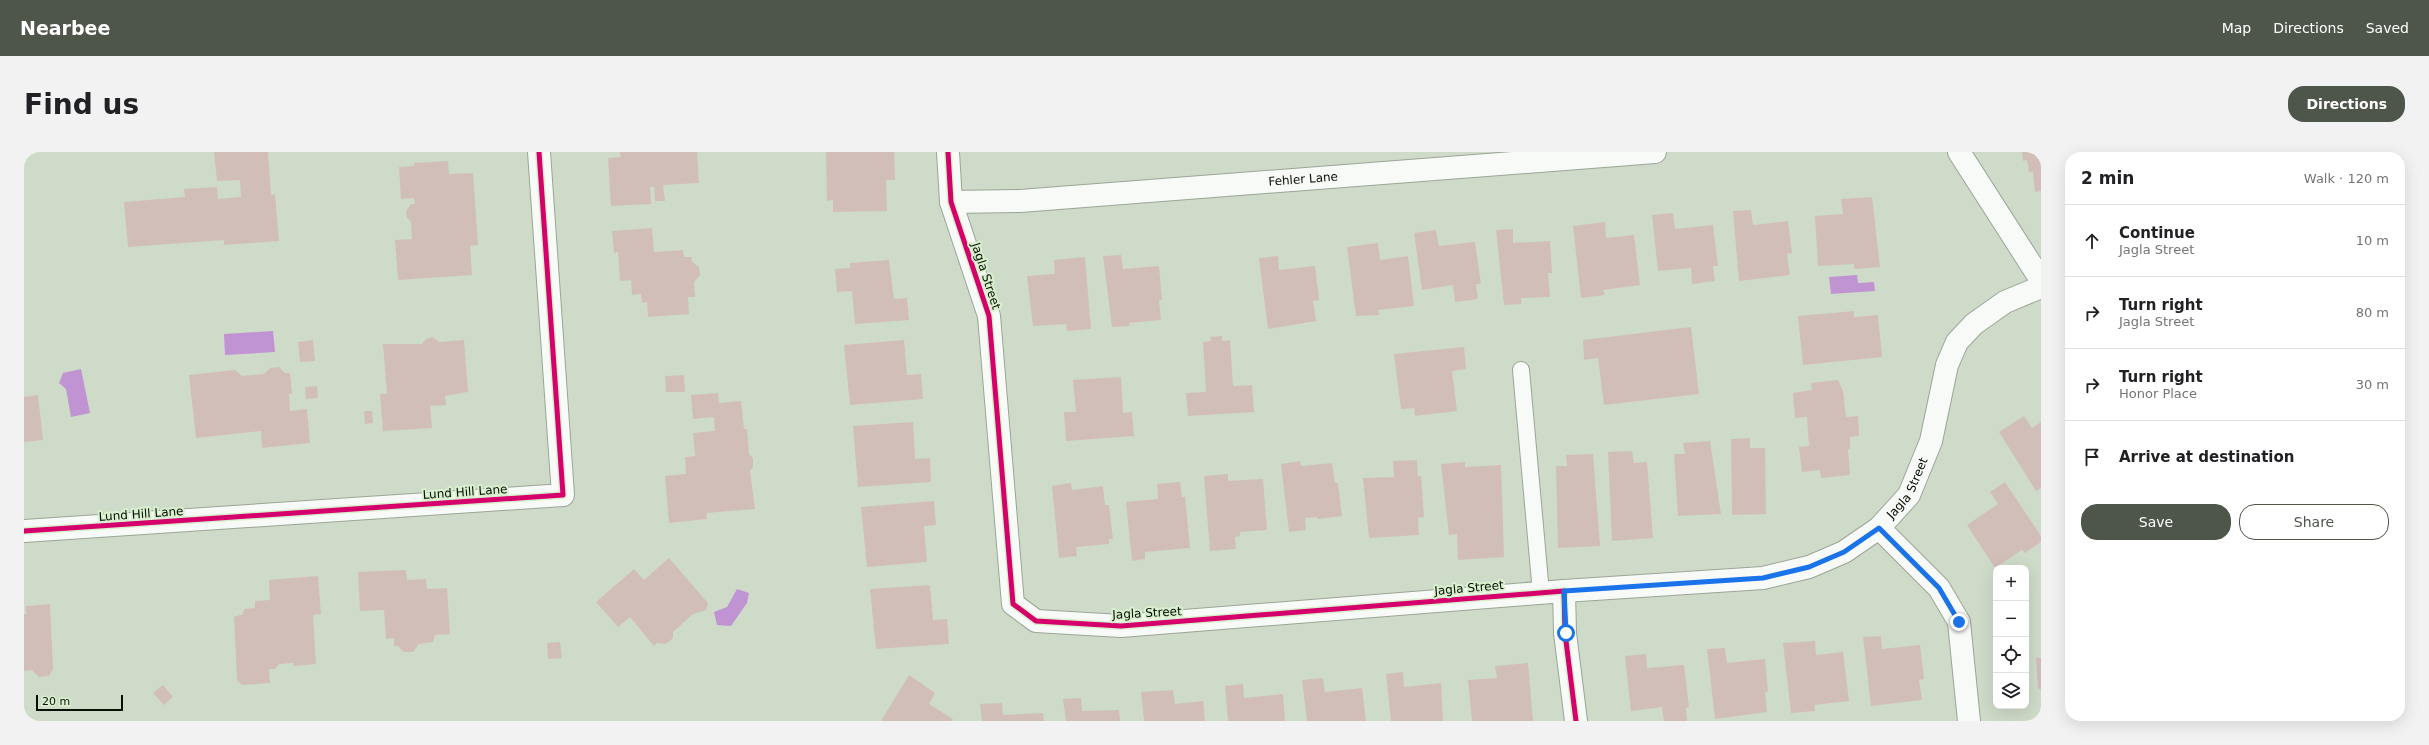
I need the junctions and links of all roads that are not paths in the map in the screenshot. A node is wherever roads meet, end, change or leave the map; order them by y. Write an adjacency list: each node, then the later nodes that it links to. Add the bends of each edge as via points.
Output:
1 (539, 152): 10 (street, Lund Hill Lane, via 563,495)
2 (948, 152): 5 (street, Jagla Street)
3 (1656, 152): 5 (street, Fehler Lane, via 1020,201)
4 (1959, 152): 6 (street)
5 (952, 202): 12 (street, Jagla Street, via 989,316 1013,604 1036,621 1121,626)
6 (2041, 280)
7 (2041, 287): 9 (street, Jagla Street, via 2006,302 1974,324 1957,342 1947,365 1931,441 1910,495)
8 (1521, 370): 12 (lane)
9 (1879, 528): 11 (street, Jagla Street, via 1844,552 1816,564 1763,578); 14 (street, via 1939,588 1959,622)
10 (24, 532)
11 (1564, 591): 12 (street, Jagla Street); 13 (street)
12 (1541, 593)
13 (1576, 721)
14 (1969, 721)

